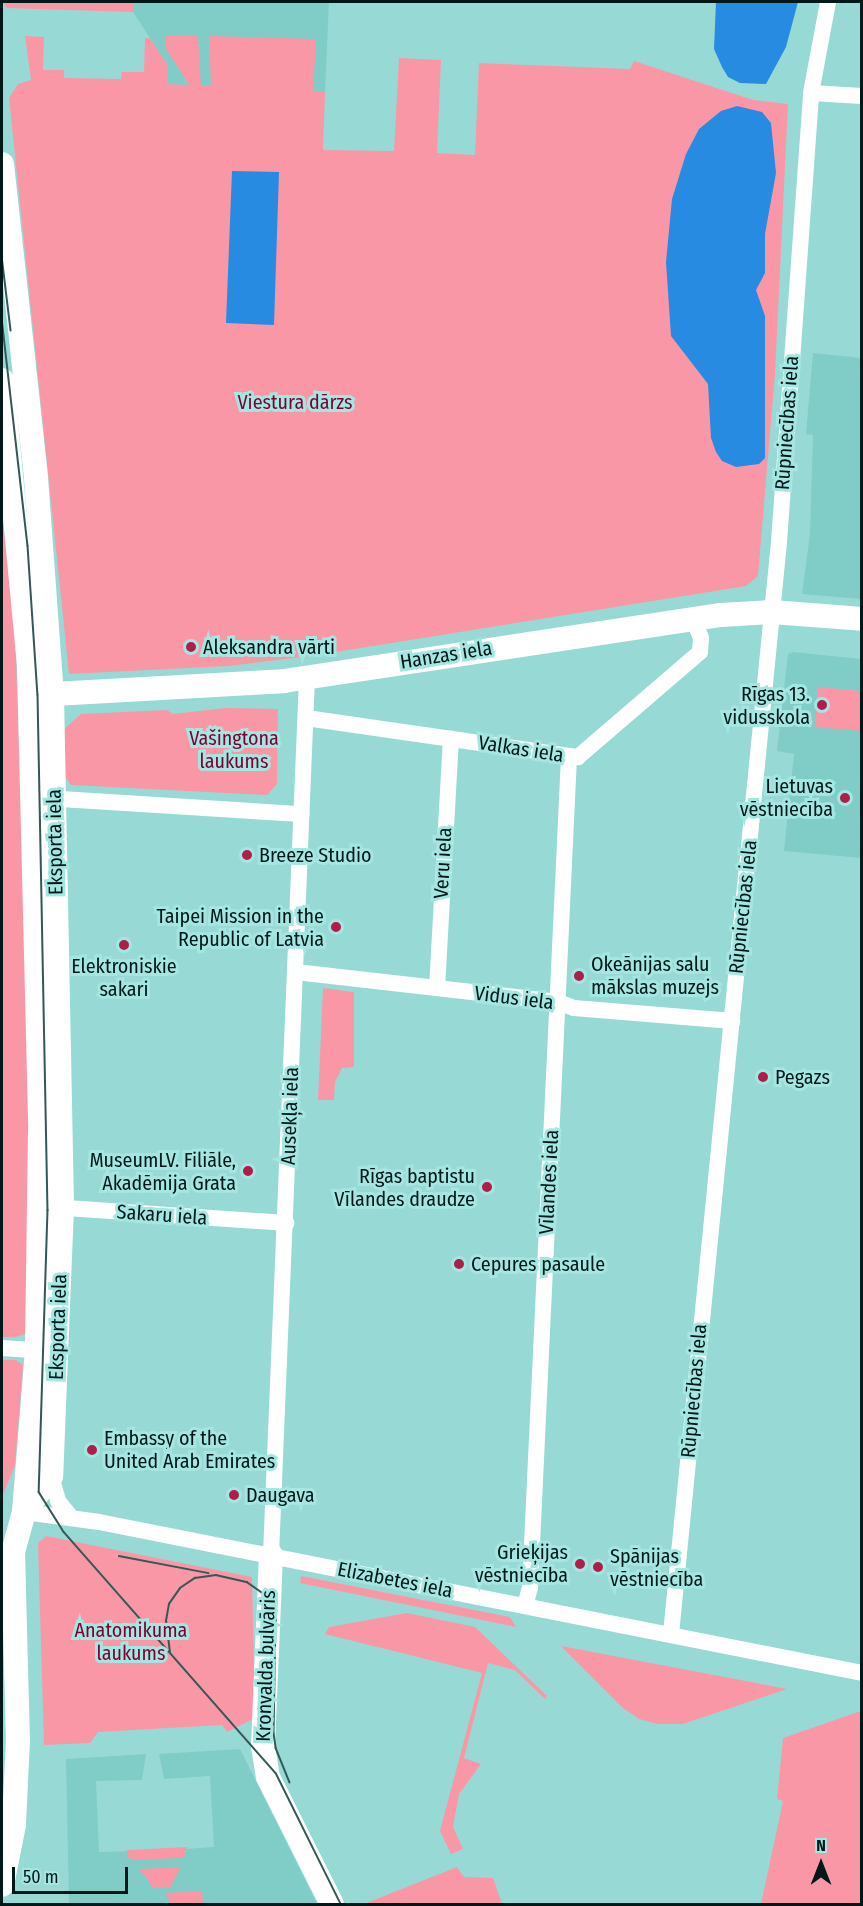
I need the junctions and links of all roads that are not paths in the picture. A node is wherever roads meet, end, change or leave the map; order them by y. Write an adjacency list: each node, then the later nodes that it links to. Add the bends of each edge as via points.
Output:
1 (828, 2): 2 (street, Rūpniecības iela)
2 (811, 93): 3 (street); 6 (street, Rūpniecības iela)
3 (861, 96)
4 (2, 164): 10 (main road, Eksporta iela, via 35,468)
5 (2, 380): 10 (main road, Eksporta iela)
6 (772, 612): 7 (main road, Hanzas iela); 8 (main road, Hanzas iela); 19 (street, Rūpniecības iela)
7 (693, 618): 9 (main road, Hanzas iela); 13 (street, Valkas iela, via 700,638 699,652 588,752)
8 (861, 619)
9 (307, 677): 10 (main road, Hanzas iela); 11 (street, Ausekļa iela)
10 (41, 695): 14 (main road, Eksporta iela)
11 (306, 718): 12 (street, Valkas iela); 15 (street, Ausekļa iela)
12 (451, 738): 13 (street, Valkas iela); 17 (street, Veru iela)
13 (569, 757): 18 (street, Vīlandes iela)
14 (44, 798): 15 (street); 20 (main road, Eksporta iela)
15 (302, 814): 16 (street, Ausekļa iela)
16 (296, 972): 17 (street, Vidus iela); 21 (street, Ausekļa iela)
17 (437, 988): 18 (street, Vidus iela)
18 (558, 1002): 19 (street, Vidus iela, via 574,1008); 28 (street, Vīlandes iela, via 530,1587)
19 (732, 1021): 29 (street, Rūpniecības iela)
20 (51, 1207): 21 (street, Sakaru iela); 23 (main road, Eksporta iela)
21 (286, 1223): 27 (street, Ausekļa iela)
22 (2, 1348): 23 (street)
23 (48, 1351): 24 (main road, Eksporta iela); 25 (main road, Eksporta iela)
24 (51, 1476): 25 (main road, Eksporta iela); 26 (street, via 58,1501)
25 (24, 1512): 26 (street, Elizabetes iela); 31 (main road, Eksporta iela, via 16,1534 12,1580 18,1739 14,1825)
26 (70, 1516): 27 (street, Elizabetes iela)
27 (271, 1555): 28 (street, Elizabetes iela); 32 (main road, Kronvalda bulvāris, via 263,1746 268,1777)
28 (525, 1606): 29 (street, Elizabetes iela)
29 (671, 1634): 30 (street, Elizabetes iela)
30 (861, 1673)
31 (2, 1885)
32 (332, 1905)

